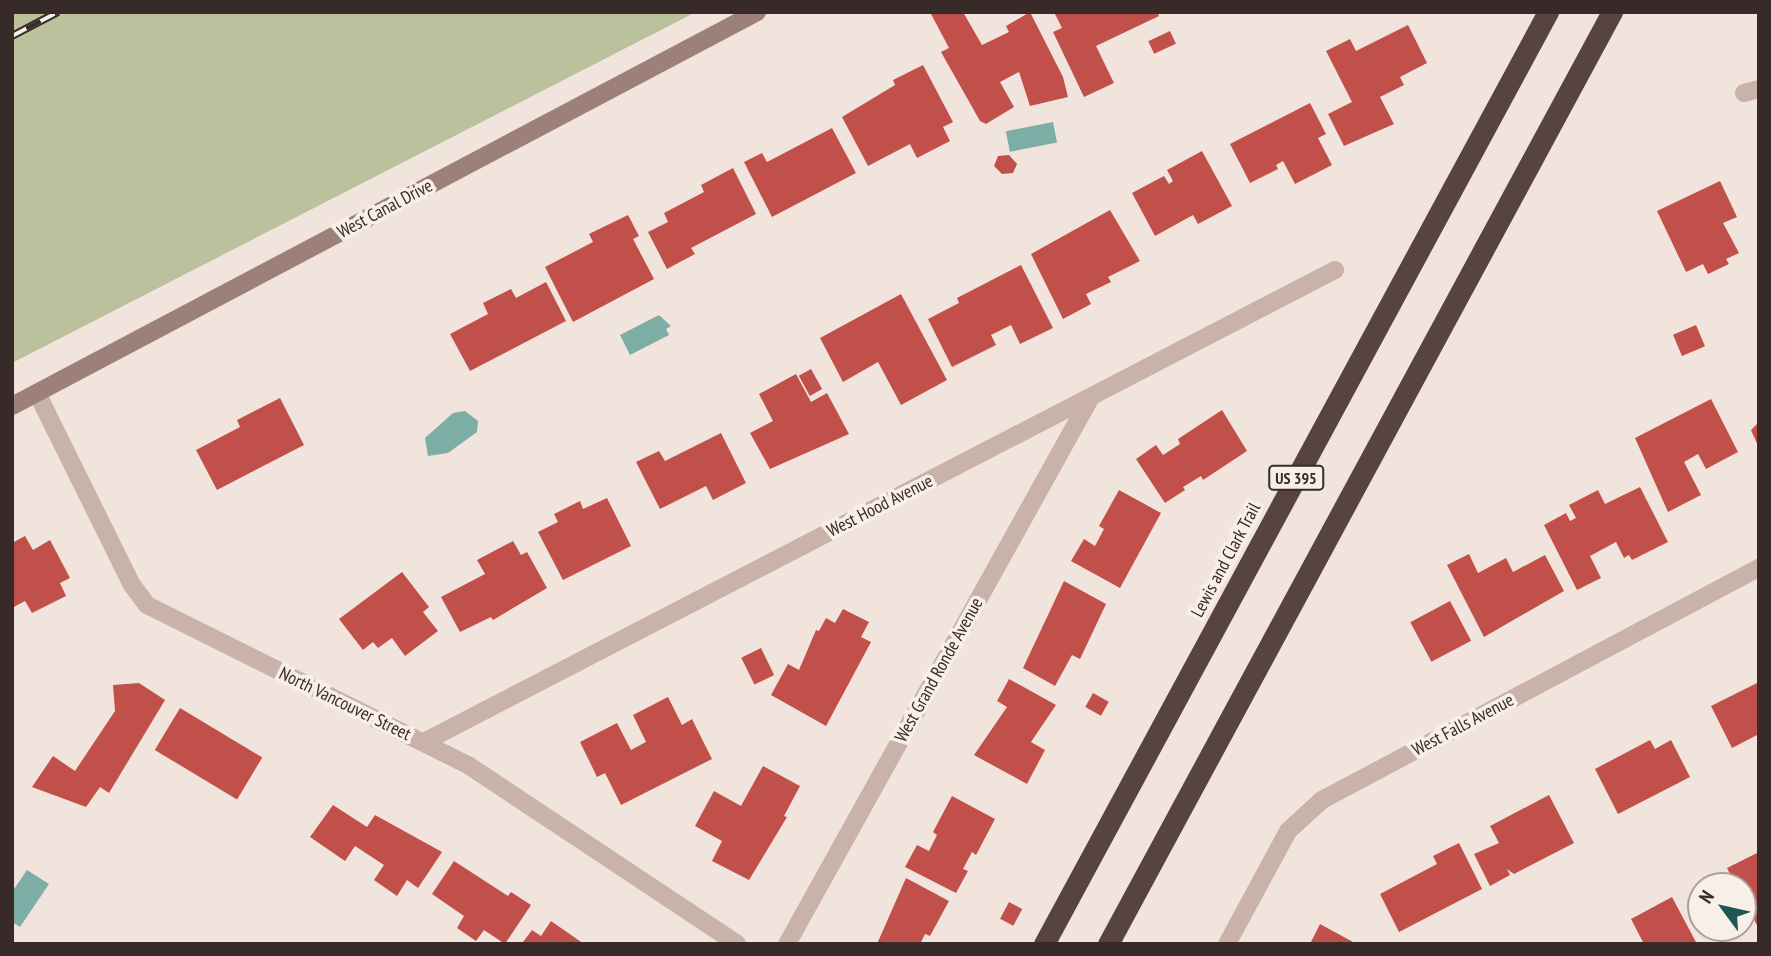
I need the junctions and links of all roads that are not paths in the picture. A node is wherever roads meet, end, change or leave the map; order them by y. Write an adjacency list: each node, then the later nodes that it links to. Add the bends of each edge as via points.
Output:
1 (757, 12): 5 (street, West Canal Drive)
2 (1548, 12): 12 (highway, Lewis and Clark Trail / US 395)
3 (1612, 12): 13 (highway, US 395)
4 (1335, 270): 6 (street, West Hood Avenue)
5 (37, 393): 7 (street, West Canal Drive); 9 (street, North Vancouver Street, via 132,585 148,605)
6 (1091, 397): 9 (street, West Hood Avenue); 11 (street, West Grand Ronde Avenue)
7 (12, 406)
8 (1759, 569): 14 (street, West Falls Avenue, via 1322,800 1288,831)
9 (424, 742): 10 (street, North Vancouver Street, via 468,765)
10 (737, 944)
11 (787, 944)
12 (1044, 944)
13 (1108, 944)
14 (1227, 944)

